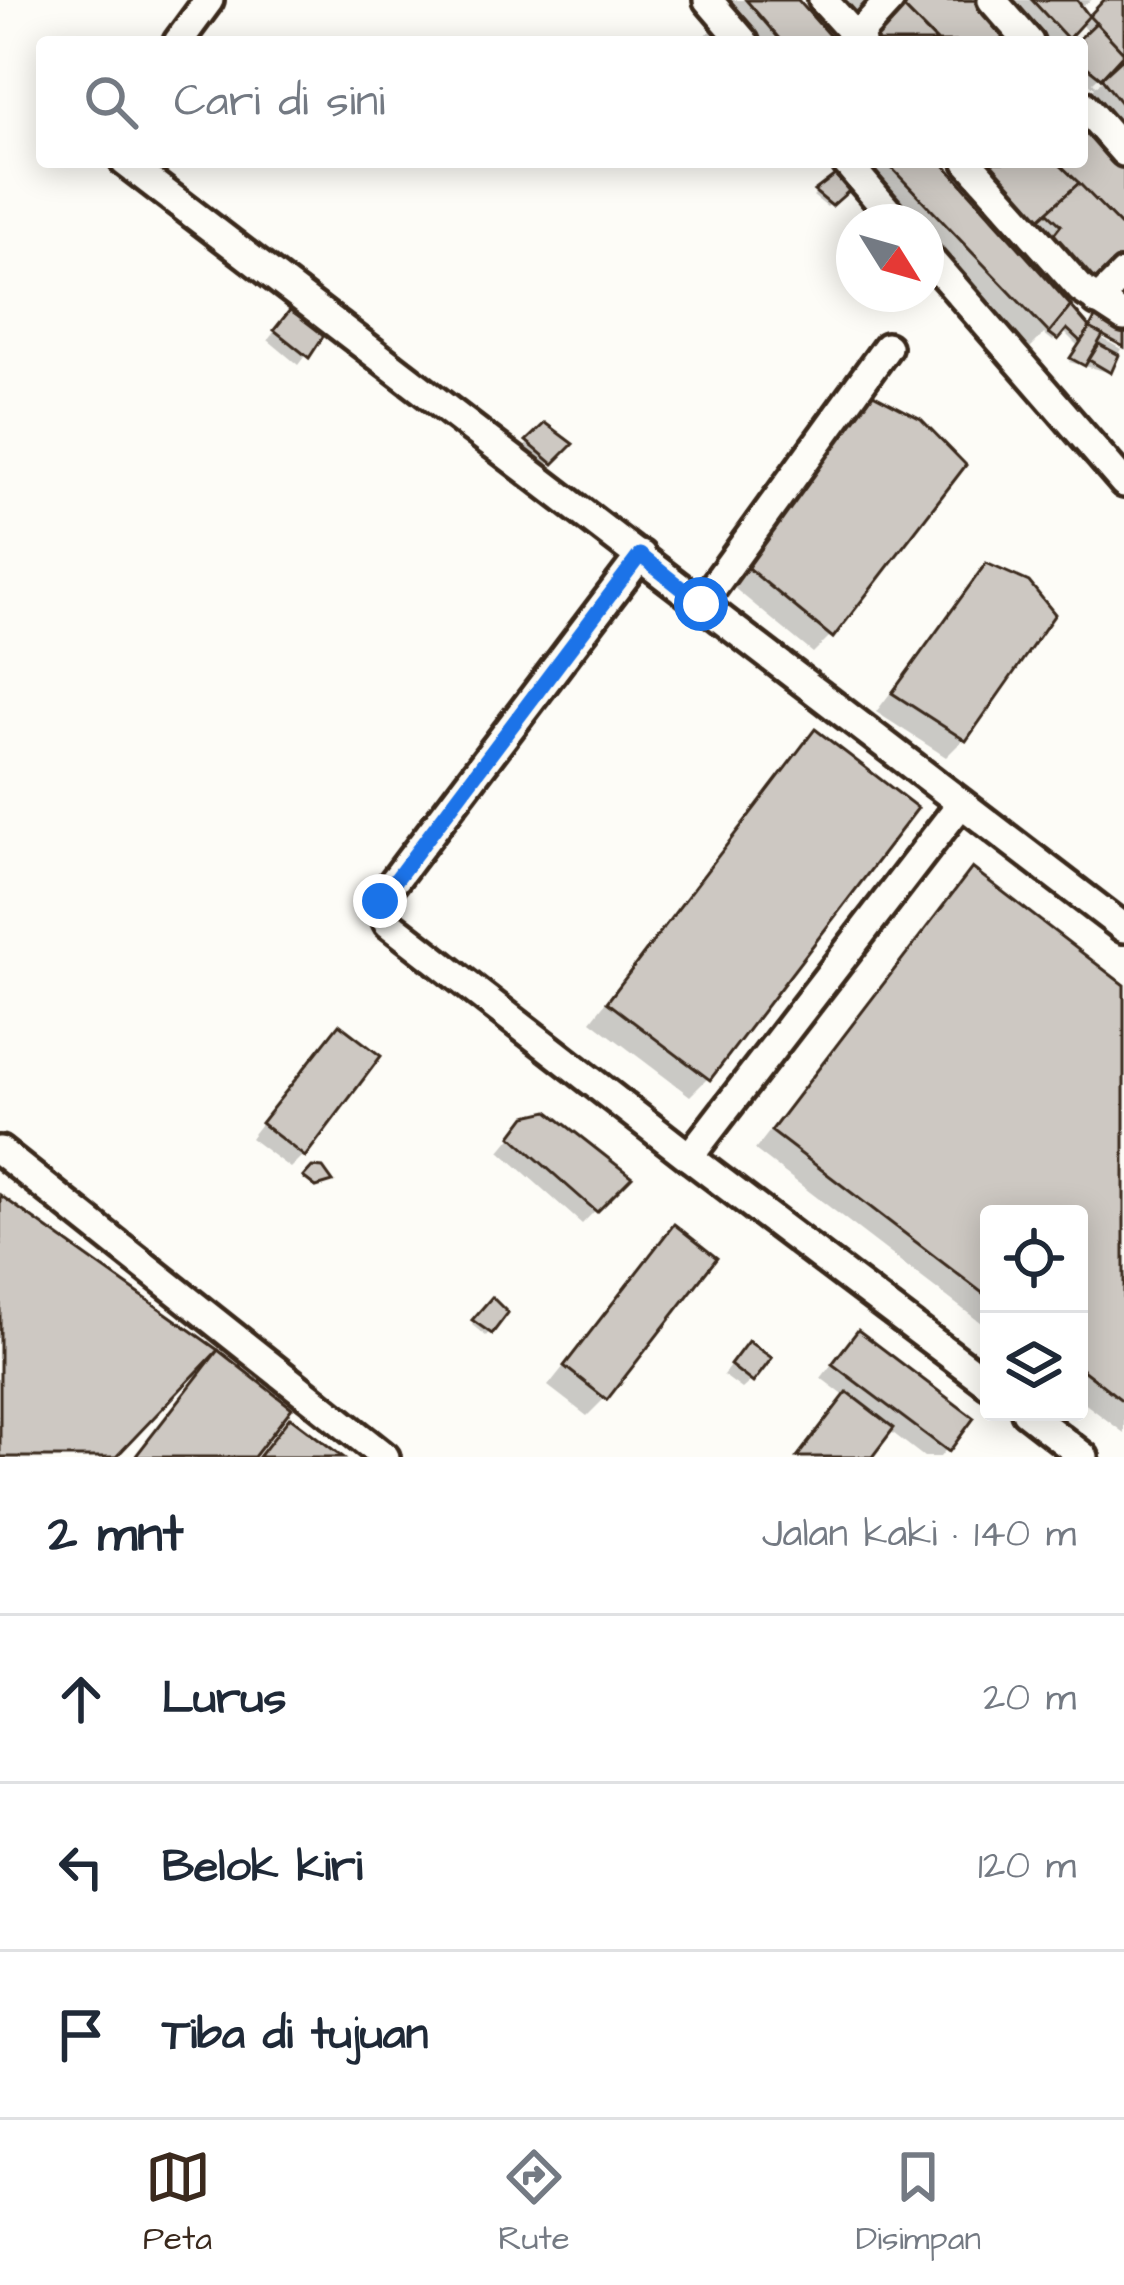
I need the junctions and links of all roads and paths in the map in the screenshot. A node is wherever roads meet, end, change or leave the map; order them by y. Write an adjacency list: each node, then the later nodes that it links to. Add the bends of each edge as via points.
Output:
1 (208, 0): 6 (street)
2 (708, 0): 7 (street)
3 (824, 0): 8 (street)
4 (890, 0): 9 (street)
5 (992, 0): 10 (street)
6 (182, 36)
7 (739, 36)
8 (855, 36)
9 (860, 36)
10 (1024, 36)
11 (1088, 111): 12 (street)
12 (1124, 152)
13 (133, 168): 23 (street)
14 (851, 168): 16 (street)
15 (974, 168): 19 (street)
16 (882, 204)
17 (1124, 274): 19 (street)
18 (944, 276): 22 (street)
19 (1097, 301): 20 (street)
20 (1124, 317)
21 (886, 347): 24 (street)
22 (1124, 483)
23 (640, 555): 24 (street); 28 (street, via 380,901 388,923)
24 (701, 604): 25 (street)
25 (960, 805): 26 (street); 28 (street)
26 (1124, 928)
27 (0, 1150): 31 (street)
28 (689, 1156): 29 (street)
29 (980, 1377)
30 (1038, 1421): 32 (street)
31 (386, 1457)
32 (1084, 1457)

